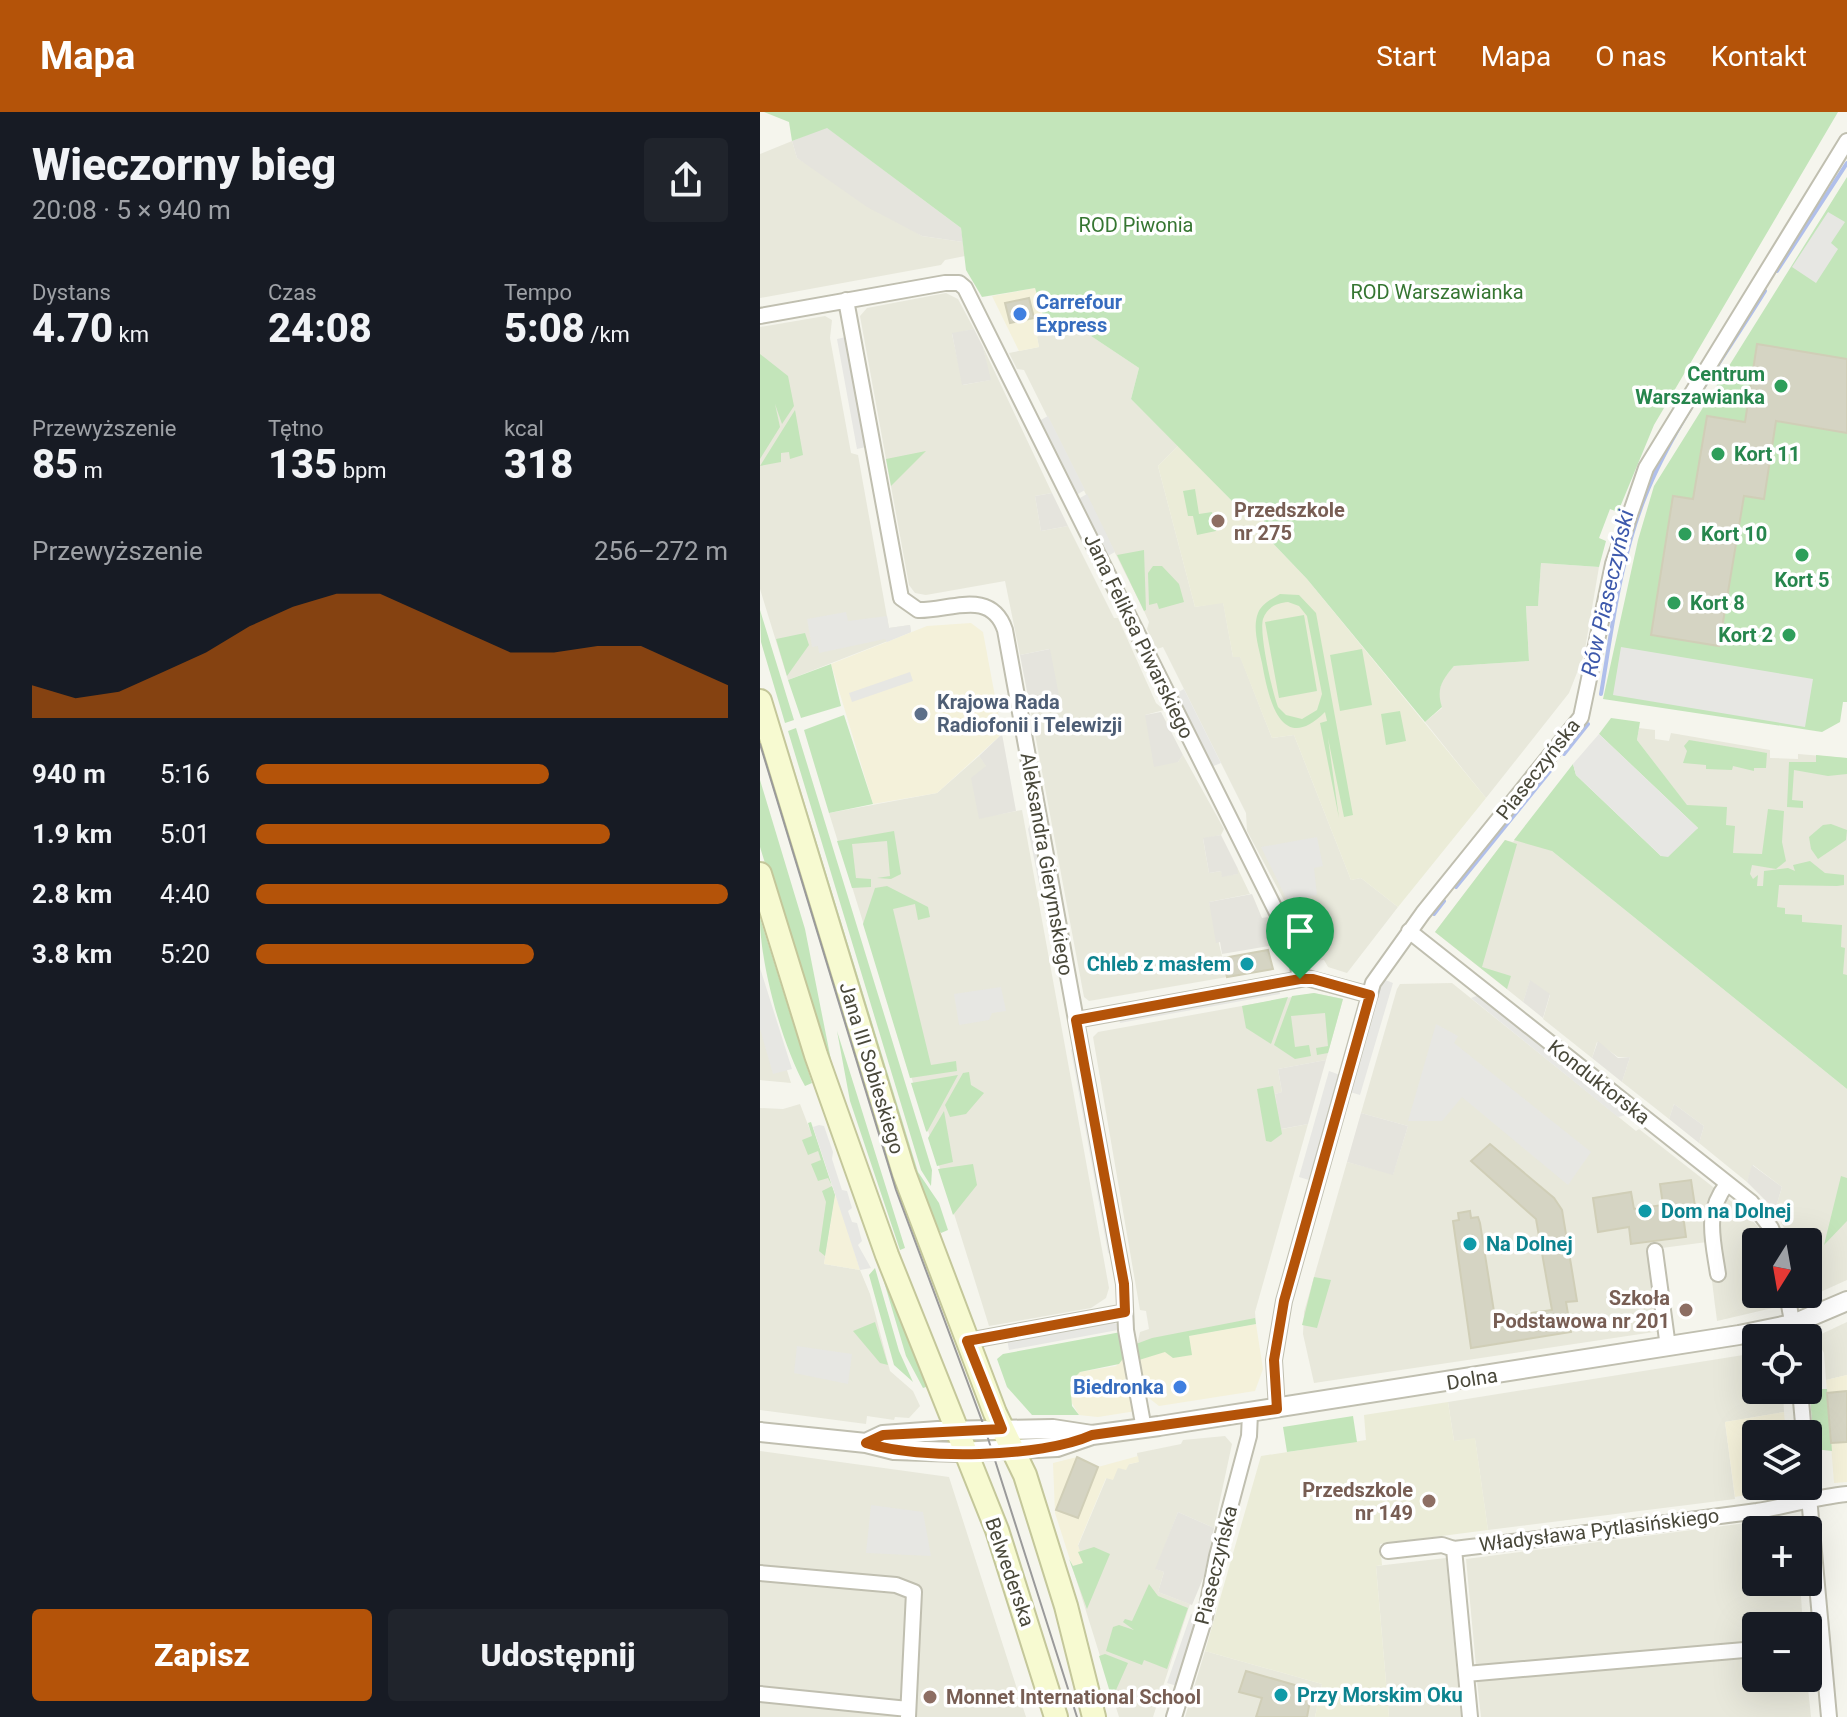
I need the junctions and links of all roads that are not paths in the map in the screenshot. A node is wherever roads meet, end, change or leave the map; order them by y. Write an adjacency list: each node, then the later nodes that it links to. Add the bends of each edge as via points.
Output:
1 (1847, 141): 6 (street, Piaseczyńska, via 1646,468 1613,564 1581,717)
2 (846, 300): 3 (street); 7 (street, Jana Feliksa Piwarskiego, via 952,282 970,295 1289,937); 9 (street, Aleksandra Gierymskiego, via 901,598 918,610 983,605 999,617 1005,630)
3 (760, 316)
4 (760, 701): 18 (main road, Jana III Sobieskiego, via 904,1173)
5 (760, 874): 24 (main road, Jana III Sobieskiego, via 816,1055)
6 (1409, 931): 8 (street, Piaseczyńska, via 1379,971); 10 (street, Konduktorska)
7 (1300, 979): 8 (street); 9 (street)
8 (1370, 995): 20 (street, Piaseczyńska, via 1284,1301 1274,1360)
9 (1076, 1020): 15 (street, Aleksandra Gierymskiego)
10 (1727, 1184): 11 (street, Konduktorska, via 1760,1211); 13 (street, via 1710,1215)
11 (1769, 1228)
12 (1655, 1251): 19 (street)
13 (1718, 1274)
14 (1847, 1301): 16 (street, Dolna)
15 (1125, 1312): 18 (street); 23 (street, Aleksandra Gierymskiego)
16 (1806, 1324)
17 (1742, 1338): 19 (street, Dolna)
18 (967, 1341): 22 (main road, Jana III Sobieskiego)
19 (1668, 1347): 20 (street, Dolna)
20 (1277, 1409): 21 (street, Dolna)
21 (1250, 1413): 23 (street, Dolna); 45 (street, Piaseczyńska, via 1205,1617)
22 (1002, 1429): 24 (street, Dolna); 26 (street, Dolna, via 1063,1429); 28 (main road, Belwederska)
23 (1144, 1429): 26 (street, Dolna)
24 (955, 1430): 27 (street, Dolna, via 883,1435); 29 (main road, Belwederska)
25 (760, 1432): 27 (street, Dolna)
26 (1092, 1435): 28 (street, Dolna, via 1068,1446)
27 (866, 1443): 29 (street, Dolna, via 894,1450)
28 (1014, 1451): 29 (street, Dolna); 44 (main road, Belwederska, via 1066,1606)
29 (964, 1452): 43 (main road, Belwederska, via 1005,1552)
30 (1822, 1493): 31 (street, Władysława Pytlasińskiego)
31 (1847, 1494)
32 (1791, 1500): 34 (street, Władysława Pytlasińskiego, via 1767,1509)
33 (1809, 1500): 37 (street)
34 (1454, 1549): 35 (street, Władysława Pytlasińskiego, via 1442,1545); 39 (street)
35 (1388, 1551)
36 (760, 1573): 42 (street, via 896,1585 914,1592)
37 (1814, 1612)
38 (1742, 1650): 39 (street)
39 (1466, 1674): 46 (street)
40 (1822, 1680): 47 (street)
41 (760, 1694): 42 (street)
42 (908, 1713)
43 (1056, 1717)
44 (1094, 1717)
45 (1174, 1717)
46 (1470, 1717)
47 (1829, 1717)

